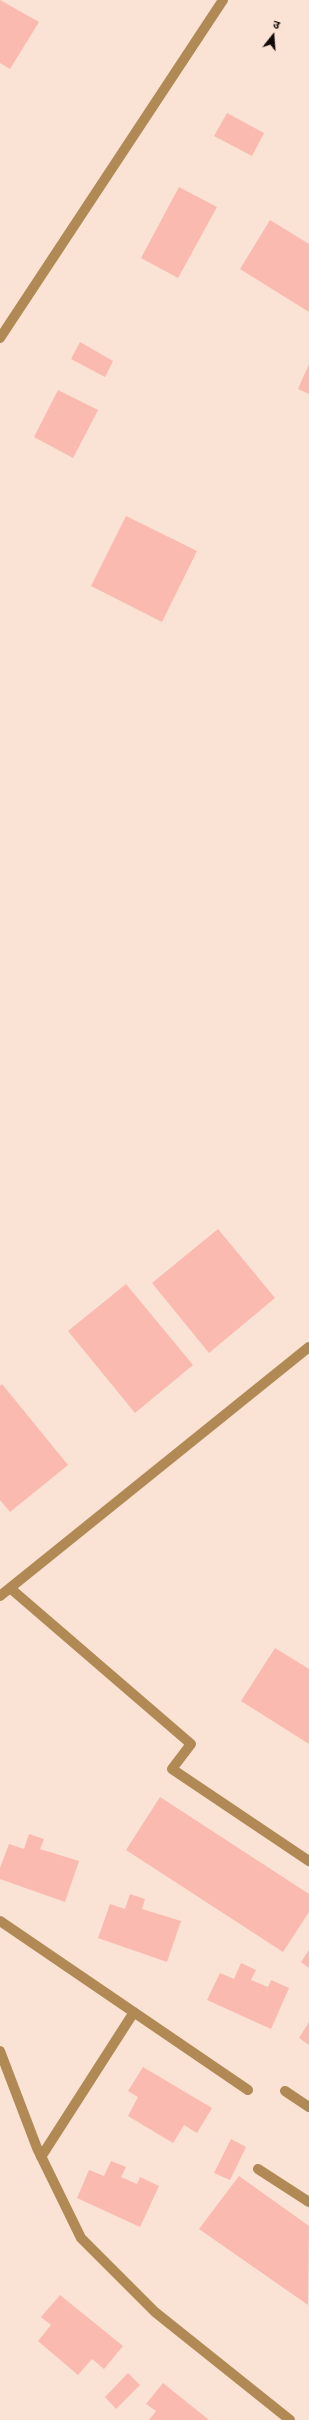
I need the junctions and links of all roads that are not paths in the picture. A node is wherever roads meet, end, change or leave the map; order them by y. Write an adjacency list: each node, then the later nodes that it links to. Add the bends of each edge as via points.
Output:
1 (223, 0): 2 (street)
2 (0, 338)
3 (309, 1347): 4 (street)
4 (10, 1588): 5 (street); 6 (street, via 191,1744 172,1769)
5 (0, 1596)
6 (309, 1861)
7 (0, 1921): 8 (street)
8 (134, 2012): 10 (street); 13 (street)
9 (0, 2051): 13 (street)
10 (248, 2090)
11 (285, 2091): 12 (street)
12 (309, 2107)
13 (41, 2157): 16 (street, via 81,2238 155,2312)
14 (258, 2169): 15 (street)
15 (309, 2202)
16 (290, 2420)

